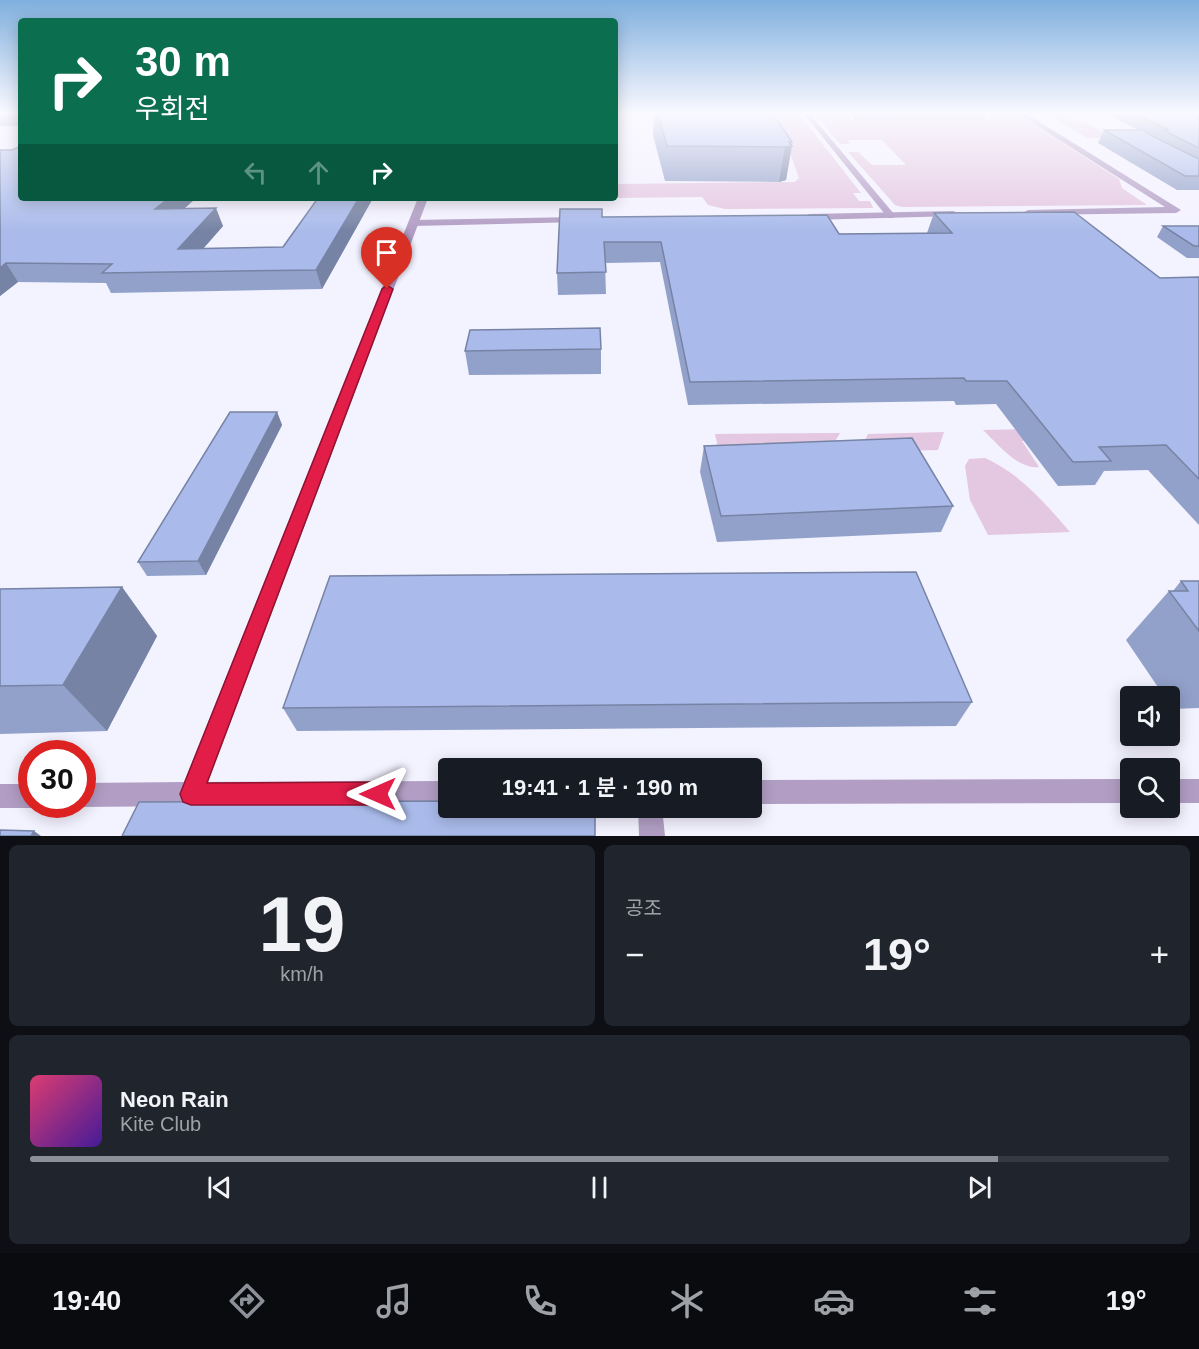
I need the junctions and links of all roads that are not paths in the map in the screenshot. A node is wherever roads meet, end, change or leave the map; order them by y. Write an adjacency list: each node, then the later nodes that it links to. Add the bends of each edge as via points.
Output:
1 (839, 153): 6 (lane)
2 (1085, 153): 4 (street, via 1176,210)
3 (422, 201): 9 (street)
4 (1022, 213)
5 (962, 214): 6 (street)
6 (891, 216): 7 (street)
7 (795, 217)
8 (592, 220): 9 (street)
9 (413, 223): 15 (street)
10 (1120, 791): 13 (street)
11 (1180, 791): 12 (street)
12 (1199, 791)
13 (762, 792)
14 (438, 793): 15 (street)
15 (191, 794): 16 (street)
16 (96, 795)
17 (0, 796): 18 (street)
18 (18, 796)
19 (651, 818): 20 (street)
20 (652, 836)

